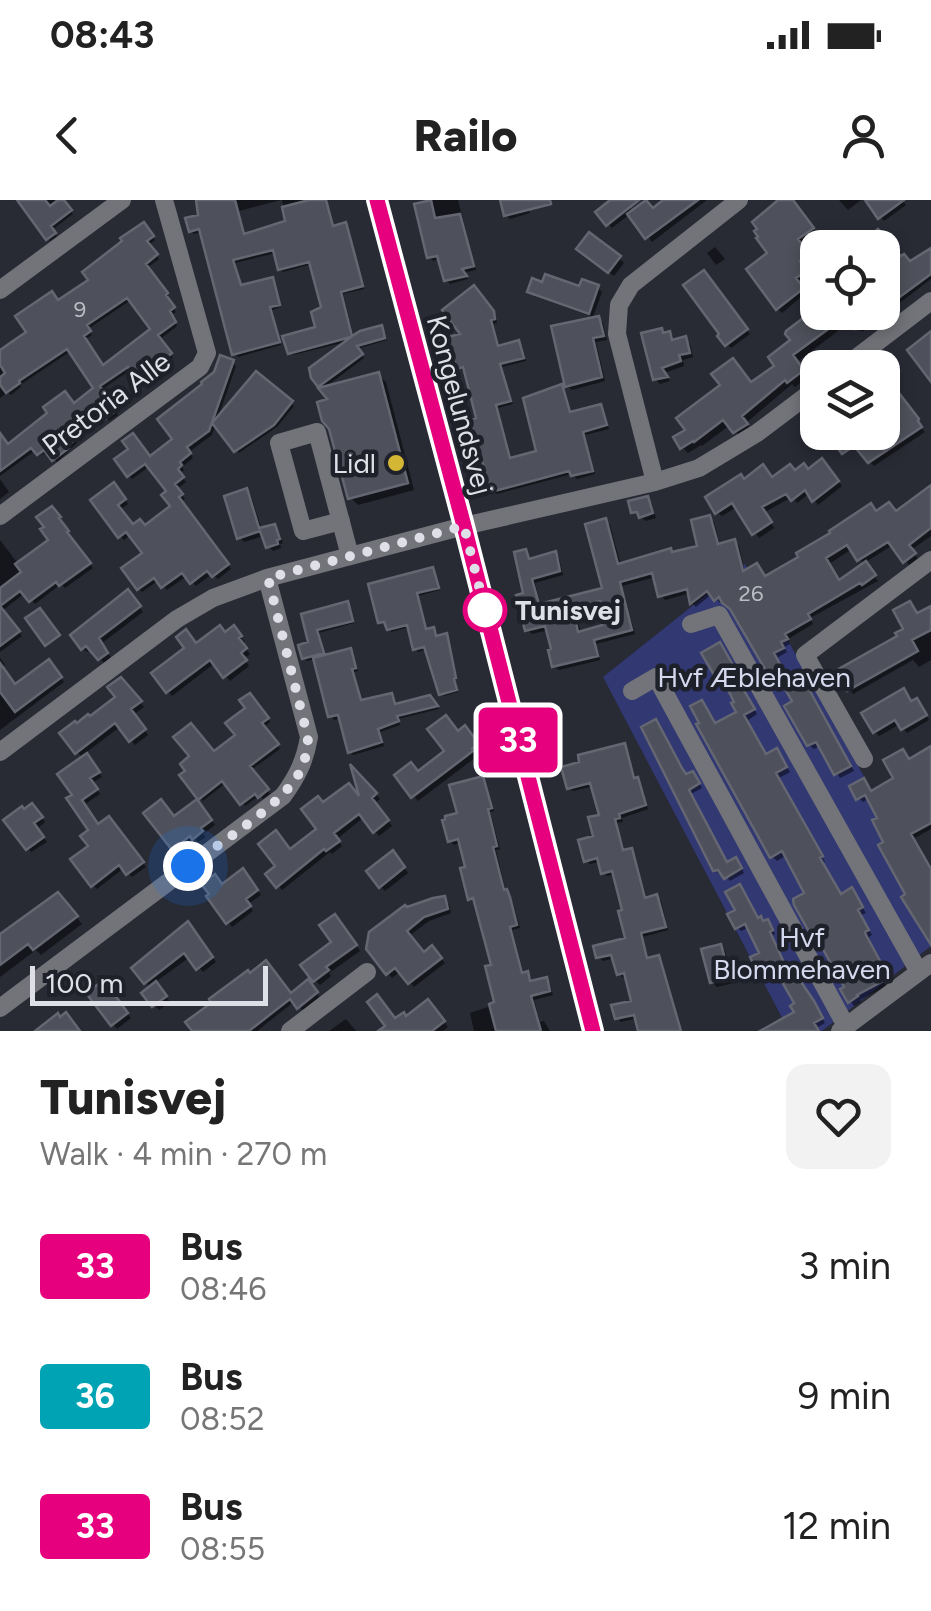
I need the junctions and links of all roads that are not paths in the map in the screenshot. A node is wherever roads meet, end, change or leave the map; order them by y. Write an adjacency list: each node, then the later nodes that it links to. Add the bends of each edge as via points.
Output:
1 (122, 200): 5 (street)
2 (164, 200): 10 (street, Pretoria Alle, via 207,353 200,367)
3 (377, 200): 12 (street, Kongelundsvej)
4 (740, 200): 9 (street, via 631,285 619,305 617,334)
5 (0, 290)
6 (931, 301): 7 (street)
7 (867, 350)
8 (800, 401): 9 (street, via 699,468)
9 (655, 482): 12 (street)
10 (0, 516)
11 (341, 521): 11 (street, via 303,531 279,443 317,432); 13 (street)
12 (464, 526): 13 (street); 25 (street, Kongelundsvej)
13 (350, 556): 15 (street)
14 (931, 560): 19 (street, via 805,655)
15 (268, 578): 18 (street, via 177,620); 22 (street, via 308,738 298,775 283,796)
16 (690, 624): 20 (street, via 719,615)
17 (632, 690): 23 (street, via 656,677)
18 (0, 752)
19 (864, 759)
20 (925, 968): 23 (street)
21 (367, 972): 24 (street)
22 (0, 1008)
23 (842, 1029)
24 (290, 1031)
25 (593, 1031)

